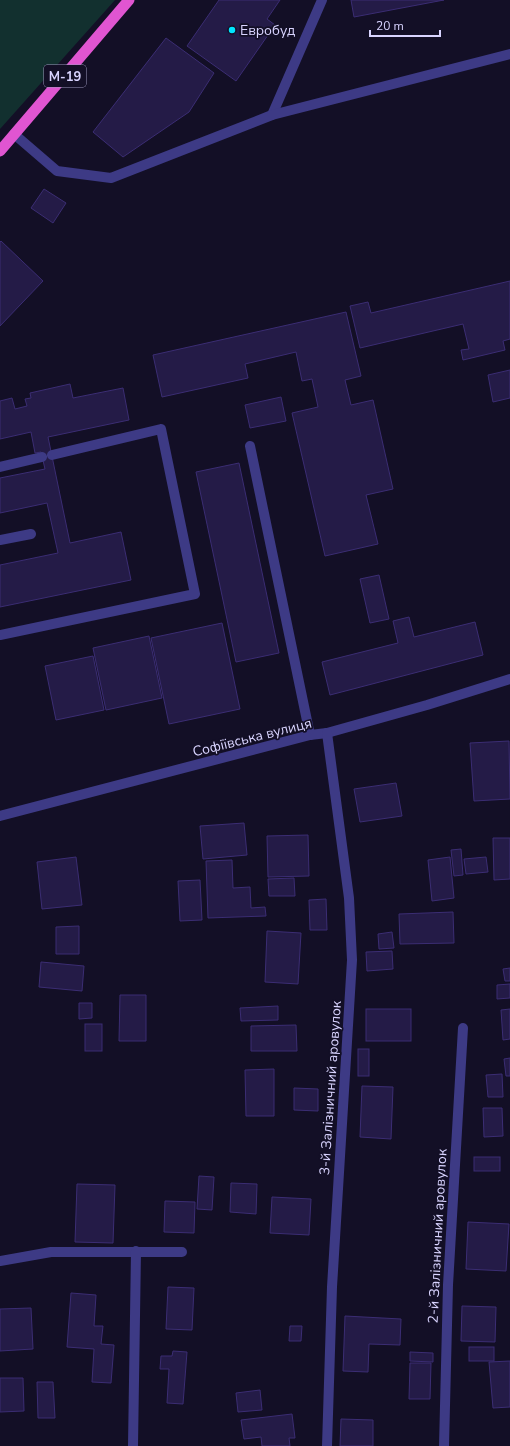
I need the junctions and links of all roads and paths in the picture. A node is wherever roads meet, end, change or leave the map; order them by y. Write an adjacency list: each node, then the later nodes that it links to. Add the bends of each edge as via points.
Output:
1 (129, 0): 5 (highway, М-19)
2 (322, 0): 4 (street)
3 (510, 54): 4 (street)
4 (272, 115): 5 (street, via 111,178 57,171)
5 (14, 134): 6 (highway, М-19)
6 (0, 151)
7 (250, 446): 16 (street)
8 (52, 455): 13 (street, via 161,430 195,594)
9 (42, 457): 10 (street)
10 (0, 467)
11 (31, 534): 12 (street)
12 (0, 540)
13 (0, 634)
14 (510, 679): 15 (street, Софіївська вулиця)
15 (327, 733): 16 (street, Софіївська вулиця); 23 (street, 3-й Залізничний аровулок, via 349,898 352,960 332,1287)
16 (310, 735): 17 (street, Софіївська вулиця)
17 (0, 816)
18 (463, 1028): 24 (street, 2-й Залізничний аровулок, via 448,1285)
19 (136, 1251): 20 (street); 21 (street, via 51,1252); 22 (street)
20 (182, 1252)
21 (0, 1261)
22 (133, 1446)
23 (327, 1446)
24 (444, 1446)

